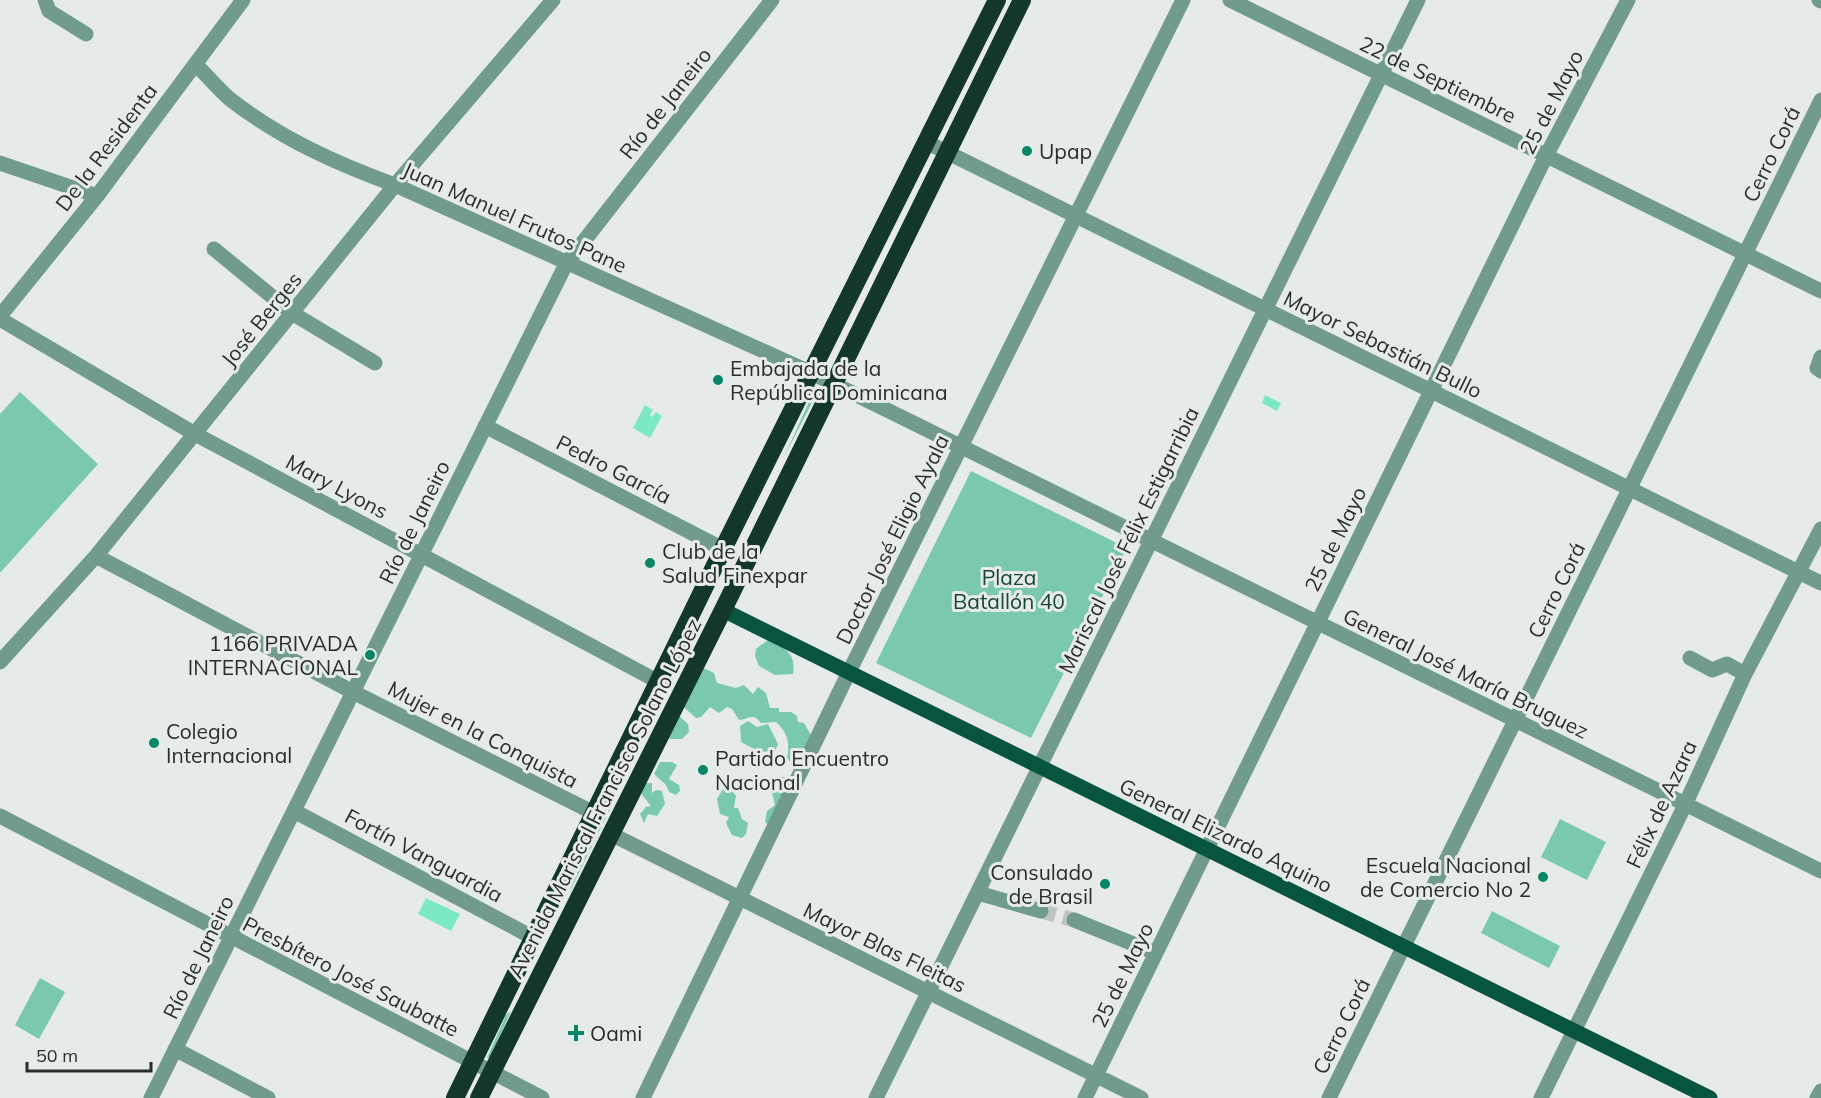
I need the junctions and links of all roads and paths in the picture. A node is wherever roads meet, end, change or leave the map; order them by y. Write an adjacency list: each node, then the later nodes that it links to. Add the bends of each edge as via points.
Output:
1 (45, 0): 11 (street, via 50,11)
2 (243, 0): 12 (street, De la Residenta)
3 (553, 0): 19 (street, José Berges)
4 (772, 0): 25 (street, Río de Janeiro)
5 (997, 0): 15 (highway, Avenida Mariscal Francisco Solano López)
6 (1022, 0): 16 (highway, Avenida Mariscal Francisco Solano López)
7 (1183, 0): 21 (street, Doctor José Eligio Ayala)
8 (1230, 0): 13 (street, 22 de Septiembre)
9 (1418, 0): 13 (street, Mariscal José Félix Estigarribia)
10 (1628, 0): 17 (street, 25 de Mayo)
11 (86, 34)
12 (195, 64): 19 (street, Juan Manuel Frutos Pane, via 230,98 283,137 338,164); 20 (street, De la Residenta)
13 (1380, 74): 17 (street, 22 de Septiembre); 27 (street, Mariscal José Félix Estigarribia)
14 (1821, 100): 24 (street, Cerro Corá)
15 (928, 143): 16 (street, Mayor Sebastián Bullo); 22 (highway, Avenida Mariscal Francisco Solano López)
16 (947, 153): 21 (street, Mayor Sebastián Bullo); 34 (highway, Avenida Mariscal Francisco Solano López)
17 (1546, 156): 24 (street, 22 de Septiembre); 35 (street, 25 de Mayo)
18 (0, 163): 20 (street)
19 (395, 185): 25 (street, Juan Manuel Frutos Pane); 28 (street, José Berges)
20 (97, 196): 29 (street, De la Residenta)
21 (1076, 216): 27 (street, Mayor Sebastián Bullo); 38 (street, Doctor José Eligio Ayala)
22 (890, 218): 33 (highway, Avenida Mariscal Francisco Solano López); 34 (highway, via 883,248 828,365 828,378)
23 (214, 249): 28 (street)
24 (1745, 254): 26 (street, 22 de Septiembre); 39 (street, Cerro Corá)
25 (567, 264): 33 (street, Juan Manuel Frutos Pane); 36 (street, Río de Janeiro)
26 (1821, 291)
27 (1265, 309): 35 (street, Mayor Sebastián Bullo); 41 (street, Mariscal José Félix Estigarribia)
28 (292, 313): 31 (street); 37 (street, José Berges)
29 (0, 318): 37 (street, Mary Lyons)
30 (1821, 357): 32 (street, via 1817,369)
31 (375, 363)
32 (1821, 371)
33 (812, 373): 34 (street, Juan Manuel Frutos Pane); 42 (highway, Avenida Mariscal Francisco Solano López)
34 (834, 384): 38 (street, General José María Bruguez); 47 (highway, Avenida Mariscal Francisco Solano López)
35 (1431, 391): 39 (street, Mayor Sebastián Bullo); 48 (street, 25 de Mayo)
36 (485, 426): 42 (street, Pedro García); 43 (street, Río de Janeiro)
37 (195, 434): 43 (street, Mary Lyons); 44 (street, José Berges)
38 (961, 447): 41 (street, General José María Bruguez); 51 (street, Doctor José Eligio Ayala)
39 (1629, 489): 45 (street, Mayor Sebastián Bullo); 55 (street, Cerro Corá)
40 (1821, 529): 45 (street, Félix de Azara)
41 (1151, 541): 48 (street, General José María Bruguez); 56 (street, Mariscal José Félix Estigarribia)
42 (723, 549): 53 (highway, Avenida Mariscal Francisco Solano López)
43 (421, 555): 53 (street, Mary Lyons); 54 (street, Río de Janeiro)
44 (96, 556): 50 (street, José Berges); 54 (street, Mujer en la Conquista)
45 (1799, 572): 46 (street, Mayor Sebastián Bullo); 52 (street, Félix de Azara)
46 (1821, 583)
47 (723, 610): 51 (main road, General Elizardo Aquino); 61 (highway, Avenida Mariscal Francisco Solano López)
48 (1318, 623): 55 (street, General José María Bruguez); 62 (street, 25 de Mayo)
49 (1690, 658): 52 (street, via 1712,670 1727,664)
50 (0, 662)
51 (849, 672): 56 (main road, General Elizardo Aquino); 65 (street, Doctor José Eligio Ayala)
52 (1745, 674): 57 (street, Félix de Azara)
53 (659, 682): 59 (highway, Avenida Mariscal Francisco Solano López)
54 (353, 692): 58 (street, Río de Janeiro); 59 (street, Mujer en la Conquista)
55 (1515, 720): 57 (street, General José María Bruguez); 70 (street, Cerro Corá)
56 (1041, 767): 62 (main road, General Elizardo Aquino); 64 (street, Mariscal José Félix Estigarribia)
57 (1685, 804): 63 (street, General José María Bruguez); 73 (street, Félix de Azara)
58 (294, 811): 68 (street, Río de Janeiro); 69 (street, Fortín Vanguardia)
59 (594, 813): 69 (highway, Avenida Mariscal Francisco Solano López)
60 (0, 816): 68 (street, Presbítero José Saubatte)
61 (611, 834): 65 (street, Mayor Blas Fleitas); 76 (highway, Avenida Mariscal Francisco Solano López)
62 (1207, 849): 70 (main road, General Elizardo Aquino); 71 (street, 25 de Mayo)
63 (1821, 871)
64 (978, 893): 66 (street); 72 (street, Mariscal José Félix Estigarribia)
65 (741, 899): 72 (street, Mayor Blas Fleitas); 84 (street, Doctor José Eligio Ayala)
66 (1041, 911)
67 (1074, 920): 71 (street)
68 (231, 938): 74 (street, Río de Janeiro); 75 (street, Presbítero José Saubatte)
69 (534, 938): 75 (highway, Avenida Mariscal Francisco Solano López)
70 (1404, 947): 73 (main road, General Elizardo Aquino); 88 (street, Cerro Corá)
71 (1156, 953): 77 (street, 25 de Mayo)
72 (928, 992): 77 (street, Mayor Blas Fleitas); 85 (street, Mariscal José Félix Estigarribia)
73 (1575, 1030): 89 (street, Félix de Azara); 90 (main road, General Elizardo Aquino)
74 (175, 1050): 79 (street, Río de Janeiro); 80 (street)
75 (473, 1063): 76 (street, Presbítero José Saubatte); 81 (highway, Avenida Mariscal Francisco Solano López)
76 (492, 1073): 82 (highway, Avenida Mariscal Francisco Solano López); 83 (street, Presbítero José Saubatte)
77 (1096, 1076): 86 (street, 25 de Mayo); 87 (street, Mayor Blas Fleitas)
78 (1821, 1091): 91 (street)
79 (151, 1098)
80 (268, 1098)
81 (456, 1098)
82 (479, 1098)
83 (542, 1098)
84 (643, 1098)
85 (876, 1098)
86 (1085, 1098)
87 (1141, 1098)
88 (1329, 1098)
89 (1541, 1098)
90 (1710, 1098)
91 (1818, 1098)

